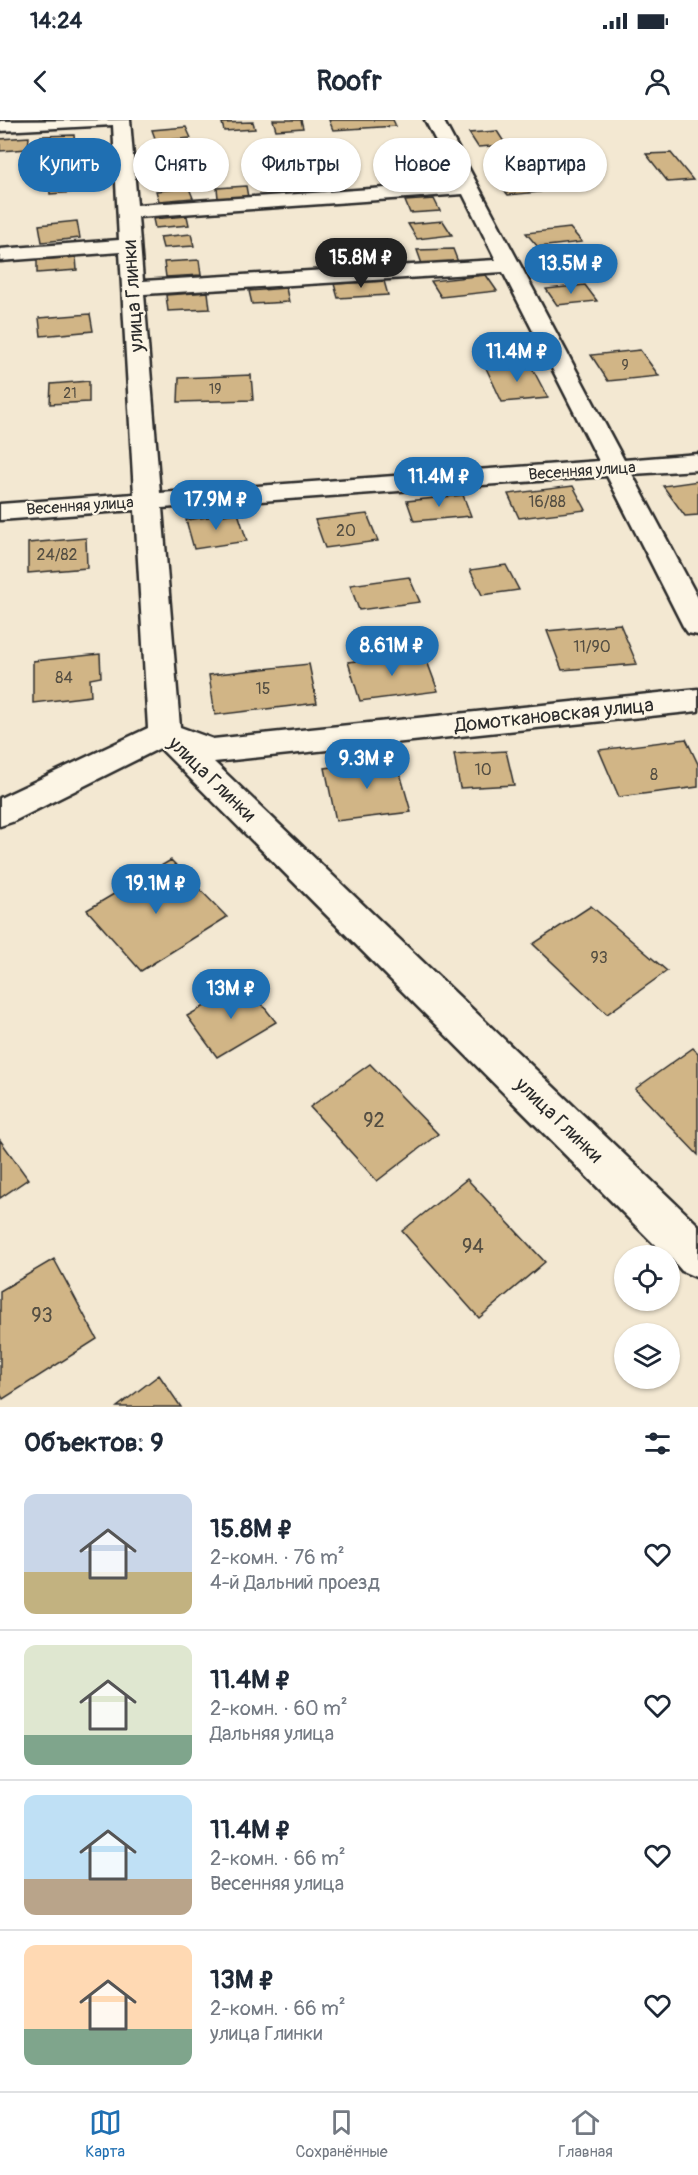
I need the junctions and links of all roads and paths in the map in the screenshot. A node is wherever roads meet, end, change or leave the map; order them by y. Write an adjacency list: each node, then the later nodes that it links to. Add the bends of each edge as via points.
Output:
1 (114, 120): 4 (street)
2 (121, 120): 8 (street, улица Глинки)
3 (434, 120): 5 (street)
4 (0, 126)
5 (444, 138)
6 (471, 188): 11 (street)
7 (414, 192): 8 (street)
8 (127, 212): 9 (street, улица Глинки)
9 (130, 245): 10 (street); 12 (street, улица Глинки)
10 (0, 255)
11 (510, 265): 12 (street); 14 (street)
12 (133, 288): 15 (street, улица Глинки)
13 (698, 462): 14 (street, Весенняя улица)
14 (616, 469): 15 (street, Весенняя улица); 17 (street)
15 (148, 501): 16 (street, Весенняя улица); 19 (street, улица Глинки)
16 (0, 512)
17 (698, 626)
18 (698, 700): 19 (street, Домоткановская улица, via 211,751)
19 (164, 733): 20 (street); 21 (street, улица Глинки)
20 (0, 813)
21 (698, 1256)

